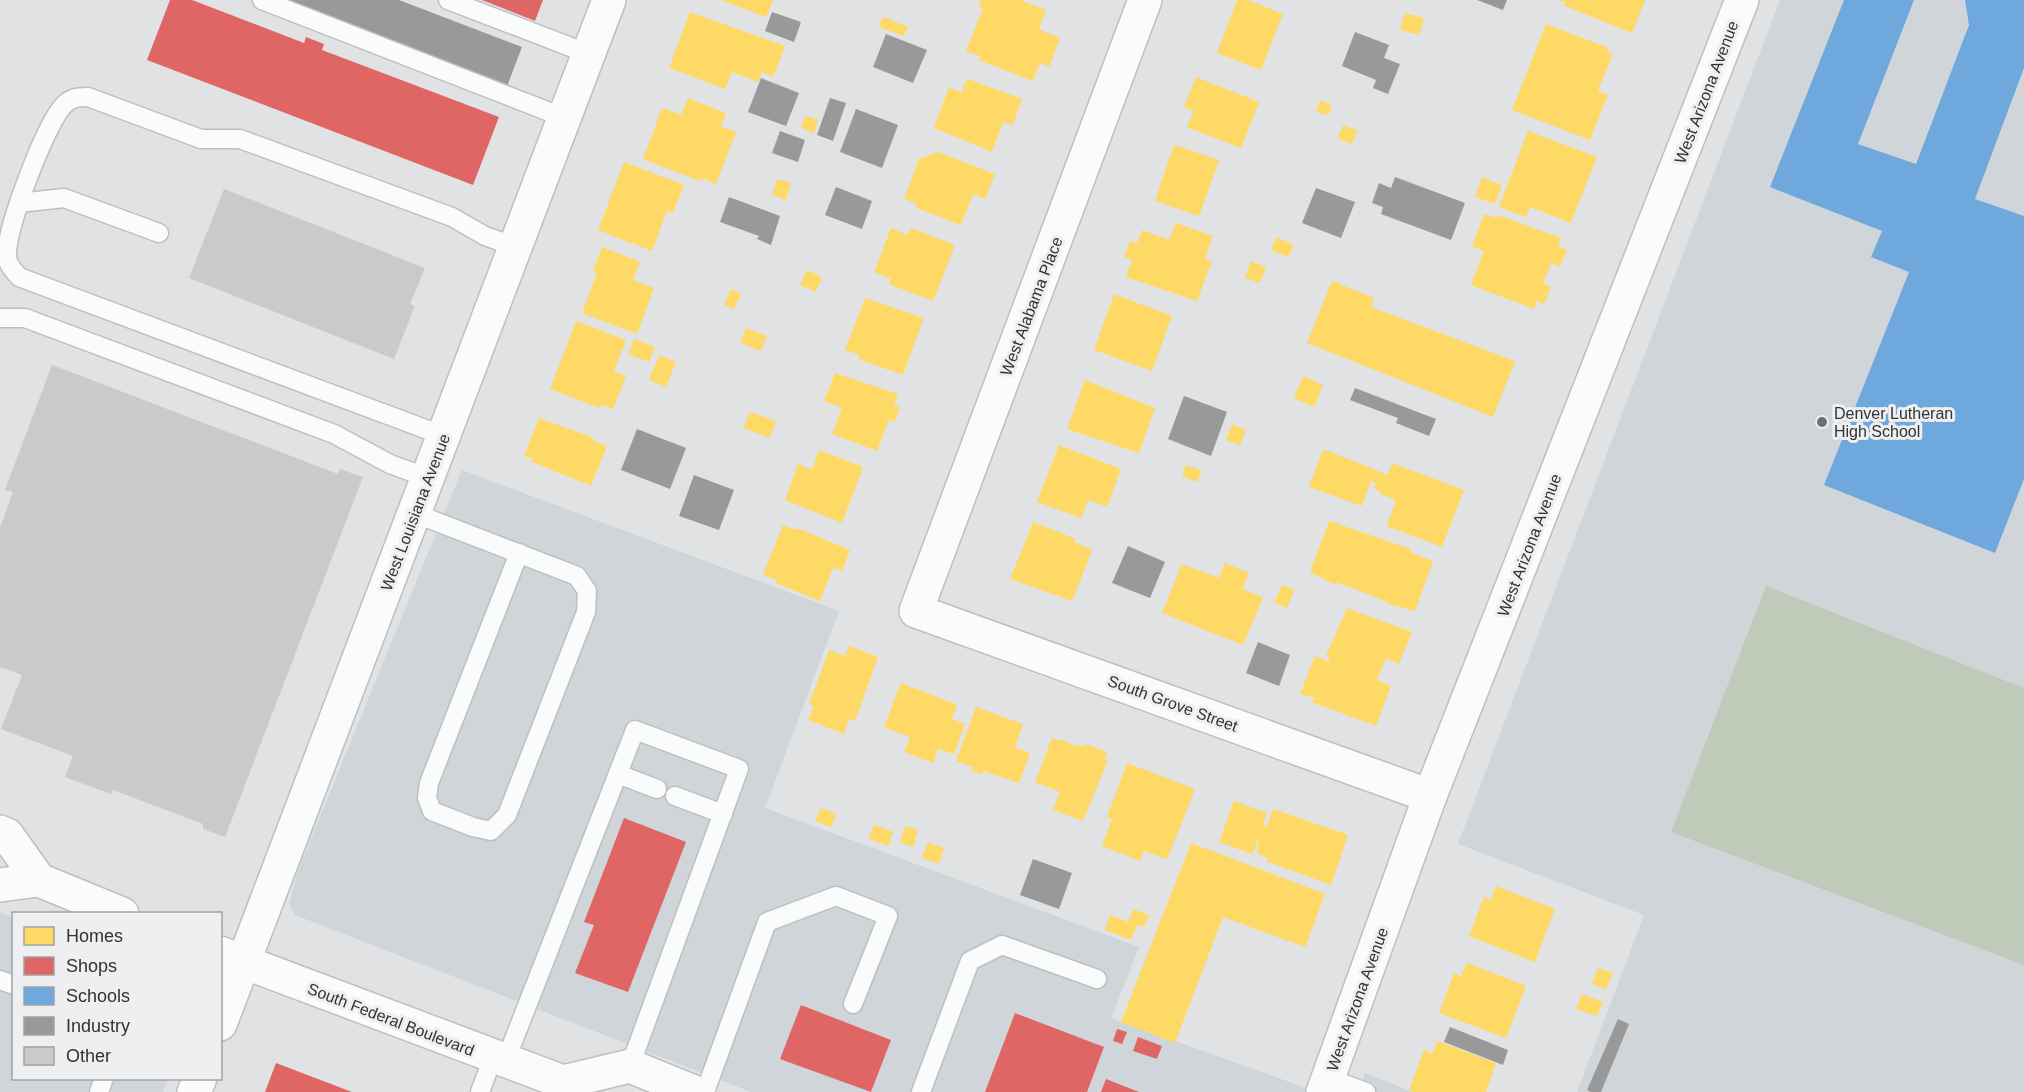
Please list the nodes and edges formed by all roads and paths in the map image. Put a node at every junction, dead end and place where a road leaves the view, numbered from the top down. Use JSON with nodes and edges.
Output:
{"nodes":[{"id":1,"x":262,"y":0,"type":"edge"},
{"id":2,"x":448,"y":0,"type":"edge"},
{"id":3,"x":609,"y":0,"type":"edge"},
{"id":4,"x":1145,"y":0,"type":"edge"},
{"id":5,"x":1742,"y":0,"type":"edge"},
{"id":6,"x":589,"y":54,"type":"junction"},
{"id":7,"x":565,"y":117,"type":"junction"},
{"id":8,"x":19,"y":203,"type":"junction"},
{"id":9,"x":159,"y":232,"type":"dead end"},
{"id":10,"x":516,"y":247,"type":"junction"},
{"id":11,"x":0,"y":318,"type":"edge"},
{"id":12,"x":444,"y":436,"type":"junction"},
{"id":13,"x":428,"y":478,"type":"junction"},
{"id":14,"x":414,"y":513,"type":"junction"},
{"id":15,"x":519,"y":553,"type":"junction"},
{"id":16,"x":916,"y":611,"type":"joint"},
{"id":17,"x":618,"y":774,"type":"junction"},
{"id":18,"x":657,"y":789,"type":"dead end"},
{"id":19,"x":675,"y":796,"type":"dead end"},
{"id":20,"x":1430,"y":796,"type":"junction"},
{"id":21,"x":723,"y":814,"type":"junction"},
{"id":22,"x":0,"y":832,"type":"edge"},
{"id":23,"x":39,"y":880,"type":"junction"},
{"id":24,"x":0,"y":885,"type":"edge"},
{"id":25,"x":117,"y":912,"type":"edge"},
{"id":26,"x":232,"y":957,"type":"edge"},
{"id":27,"x":1097,"y":979,"type":"dead end"},
{"id":28,"x":853,"y":1004,"type":"dead end"},
{"id":29,"x":222,"y":1013,"type":"edge"},
{"id":30,"x":499,"y":1060,"type":"junction"},
{"id":31,"x":630,"y":1066,"type":"junction"},
{"id":32,"x":1325,"y":1085,"type":"edge"},
{"id":33,"x":564,"y":1089,"type":"edge"},
{"id":34,"x":480,"y":1092,"type":"edge"},
{"id":35,"x":694,"y":1092,"type":"edge"},
{"id":36,"x":705,"y":1092,"type":"edge"},
{"id":37,"x":921,"y":1092,"type":"edge"},
{"id":38,"x":1366,"y":1092,"type":"edge"}],
"edges":[{"from":1,"to":7,"type":"lane"},
{"from":2,"to":6,"type":"lane"},
{"from":3,"to":6,"type":"street","name":"West Louisiana Avenue"},
{"from":4,"to":16,"type":"street","name":"West Alabama Place"},
{"from":5,"to":20,"type":"street","name":"West Arizona Avenue"},
{"from":6,"to":7,"type":"street","name":"West Louisiana Avenue"},
{"from":7,"to":10,"type":"street","name":"West Louisiana Avenue"},
{"from":8,"to":9,"type":"lane"},
{"from":8,"to":10,"type":"lane"},
{"from":8,"to":12,"type":"lane"},
{"from":10,"to":12,"type":"street","name":"West Louisiana Avenue"},
{"from":11,"to":13,"type":"lane"},
{"from":12,"to":13,"type":"street","name":"West Louisiana Avenue"},
{"from":13,"to":14,"type":"street","name":"West Louisiana Avenue"},
{"from":14,"to":15,"type":"lane"},
{"from":14,"to":26,"type":"street","name":"West Louisiana Avenue"},
{"from":15,"to":15,"type":"lane"},
{"from":16,"to":20,"type":"street","name":"South Grove Street"},
{"from":17,"to":18,"type":"lane"},
{"from":17,"to":21,"type":"lane"},
{"from":17,"to":30,"type":"lane"},
{"from":19,"to":21,"type":"lane"},
{"from":20,"to":32,"type":"street","name":"West Arizona Avenue"},
{"from":21,"to":31,"type":"lane"},
{"from":22,"to":23,"type":"street"},
{"from":23,"to":24,"type":"street"},
{"from":23,"to":25,"type":"street"},
{"from":26,"to":29,"type":"street","name":"West Louisiana Avenue"},
{"from":26,"to":30,"type":"street","name":"South Federal Boulevard"},
{"from":27,"to":37,"type":"lane"},
{"from":28,"to":36,"type":"lane"},
{"from":30,"to":33,"type":"street","name":"South Federal Boulevard"},
{"from":30,"to":34,"type":"lane"},
{"from":31,"to":33,"type":"street","name":"South Federal Boulevard"},
{"from":31,"to":35,"type":"street"},
{"from":32,"to":38,"type":"lane"}]}
